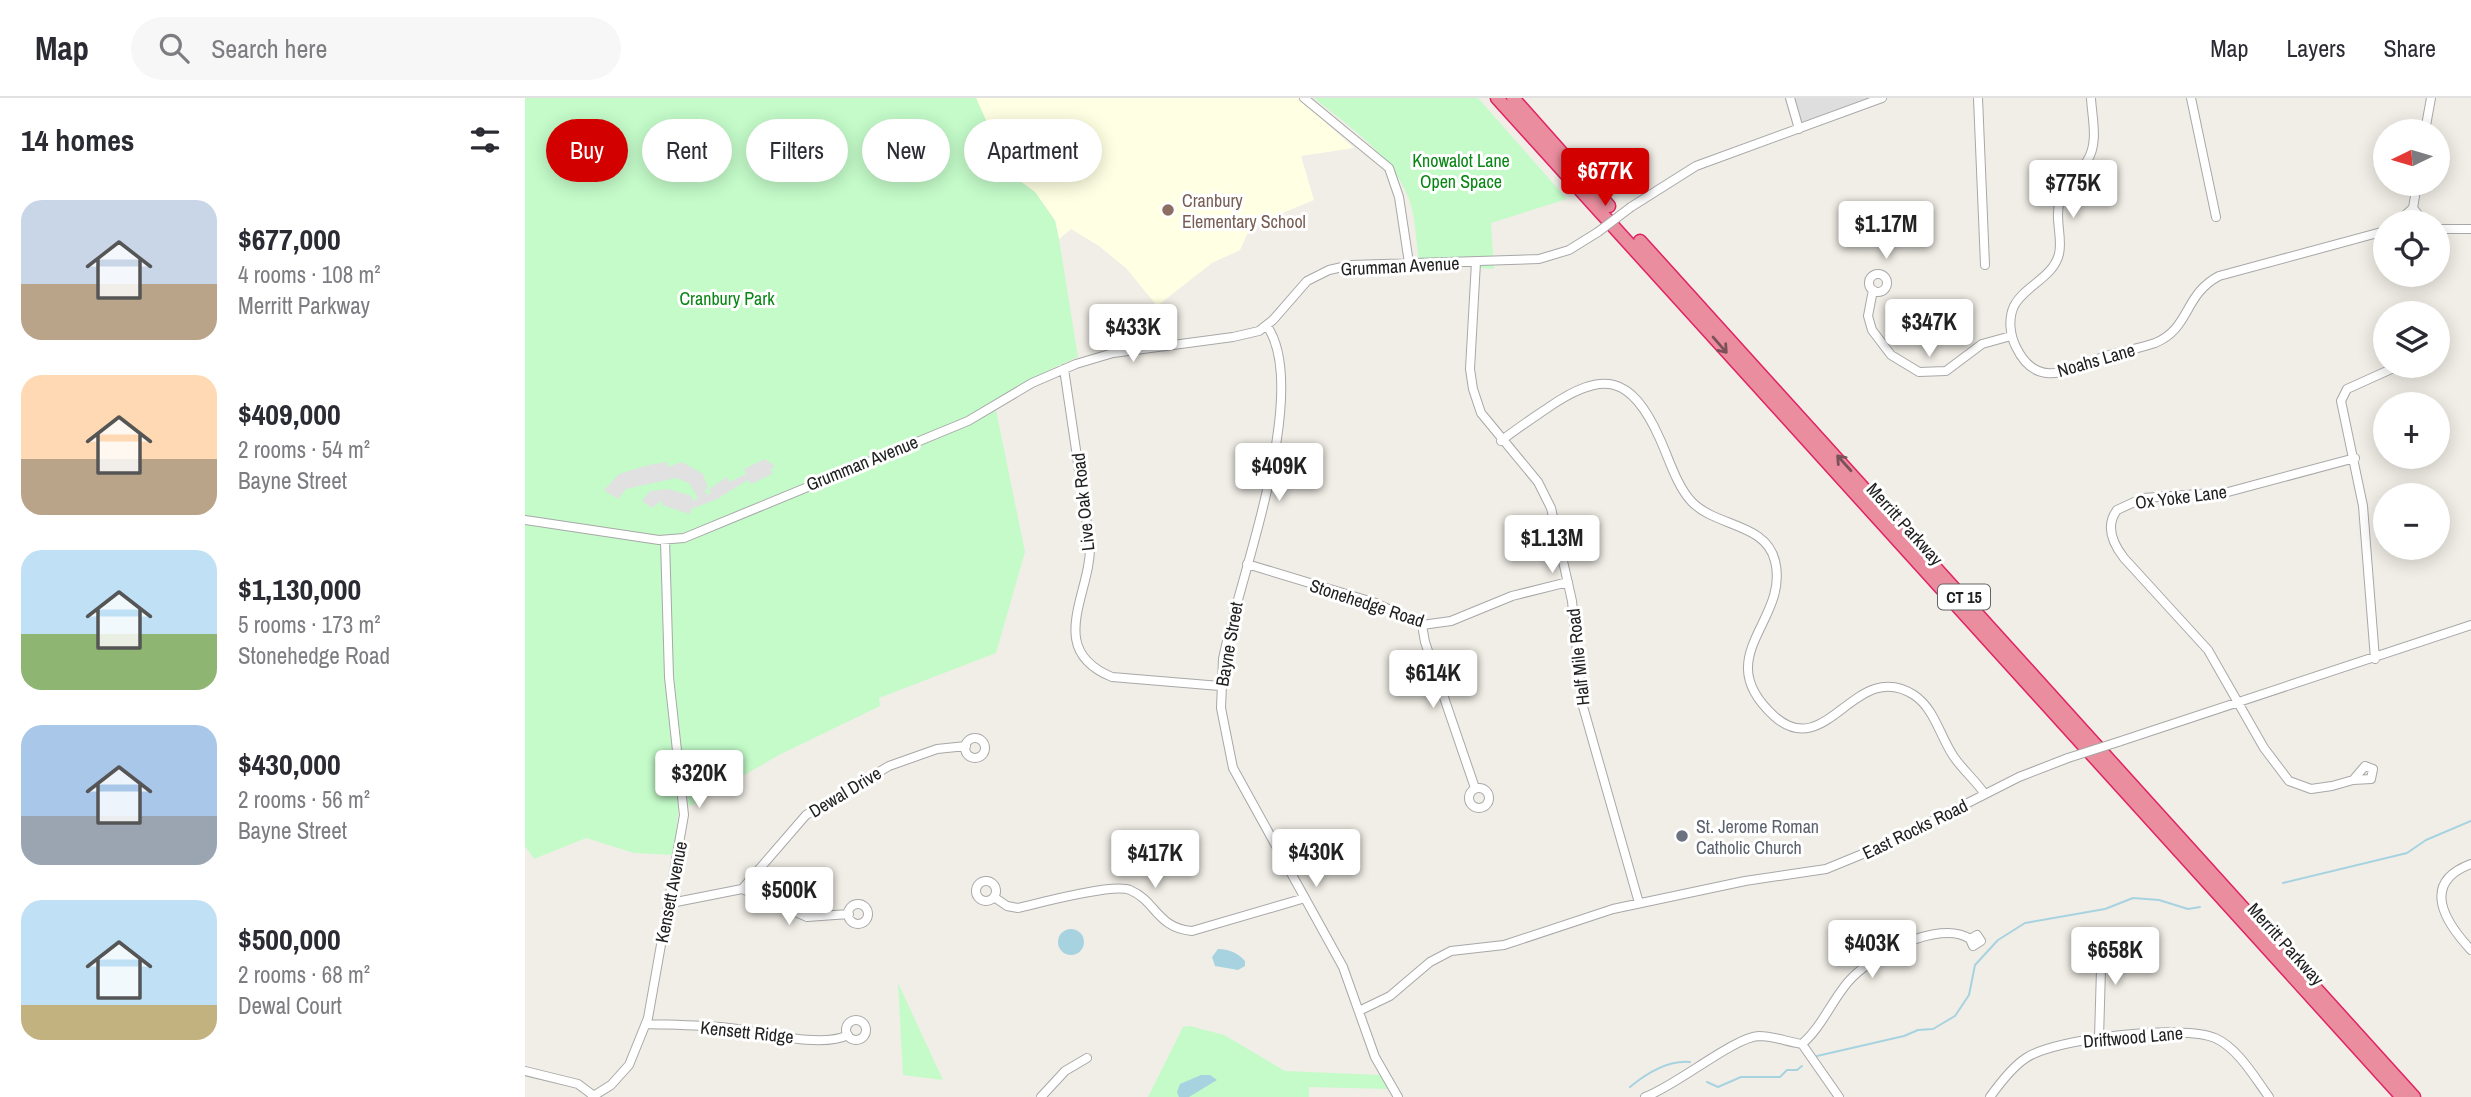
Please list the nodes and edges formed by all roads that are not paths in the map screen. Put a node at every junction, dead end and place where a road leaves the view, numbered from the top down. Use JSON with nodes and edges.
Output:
{"nodes":[{"id":1,"x":1304,"y":98,"type":"edge"},
{"id":2,"x":1497,"y":98,"type":"edge"},
{"id":3,"x":1513,"y":98,"type":"edge"},
{"id":4,"x":1790,"y":98,"type":"edge"},
{"id":5,"x":1882,"y":98,"type":"edge"},
{"id":6,"x":1978,"y":98,"type":"edge"},
{"id":7,"x":2091,"y":98,"type":"edge"},
{"id":8,"x":2191,"y":98,"type":"edge"},
{"id":9,"x":2431,"y":98,"type":"edge"},
{"id":10,"x":2427,"y":119,"type":"edge"},
{"id":11,"x":1799,"y":130,"type":"junction"},
{"id":12,"x":2415,"y":196,"type":"edge"},
{"id":13,"x":2413,"y":208,"type":"edge"},
{"id":14,"x":2216,"y":217,"type":"dead end"},
{"id":15,"x":2450,"y":229,"type":"edge"},
{"id":16,"x":2471,"y":229,"type":"edge"},
{"id":17,"x":2373,"y":234,"type":"edge"},
{"id":18,"x":1476,"y":262,"type":"junction"},
{"id":19,"x":1409,"y":263,"type":"junction"},
{"id":20,"x":1985,"y":265,"type":"dead end"},
{"id":21,"x":1873,"y":290,"type":"dead end"},
{"id":22,"x":1267,"y":326,"type":"junction"},
{"id":23,"x":2011,"y":336,"type":"junction"},
{"id":24,"x":1064,"y":369,"type":"junction"},
{"id":25,"x":2373,"y":377,"type":"edge"},
{"id":26,"x":1501,"y":441,"type":"junction"},
{"id":27,"x":2355,"y":458,"type":"junction"},
{"id":28,"x":525,"y":520,"type":"edge"},
{"id":29,"x":665,"y":540,"type":"junction"},
{"id":30,"x":1247,"y":564,"type":"junction"},
{"id":31,"x":1568,"y":582,"type":"junction"},
{"id":32,"x":1422,"y":625,"type":"junction"},
{"id":33,"x":2471,"y":625,"type":"edge"},
{"id":34,"x":2375,"y":659,"type":"junction"},
{"id":35,"x":1220,"y":686,"type":"junction"},
{"id":36,"x":2239,"y":701,"type":"junction"},
{"id":37,"x":966,"y":746,"type":"dead end"},
{"id":38,"x":2353,"y":780,"type":"dead end"},
{"id":39,"x":1475,"y":788,"type":"dead end"},
{"id":40,"x":1984,"y":793,"type":"junction"},
{"id":41,"x":2471,"y":864,"type":"edge"},
{"id":42,"x":742,"y":889,"type":"junction"},
{"id":43,"x":994,"y":897,"type":"dead end"},
{"id":44,"x":1305,"y":898,"type":"junction"},
{"id":45,"x":671,"y":903,"type":"junction"},
{"id":46,"x":1639,"y":903,"type":"junction"},
{"id":47,"x":849,"y":914,"type":"dead end"},
{"id":48,"x":2108,"y":933,"type":"dead end"},
{"id":49,"x":1970,"y":939,"type":"dead end"},
{"id":50,"x":2471,"y":950,"type":"edge"},
{"id":51,"x":1361,"y":1010,"type":"junction"},
{"id":52,"x":646,"y":1024,"type":"junction"},
{"id":53,"x":848,"y":1035,"type":"dead end"},
{"id":54,"x":2099,"y":1038,"type":"junction"},
{"id":55,"x":1802,"y":1044,"type":"junction"},
{"id":56,"x":1087,"y":1058,"type":"dead end"},
{"id":57,"x":525,"y":1071,"type":"edge"},
{"id":58,"x":593,"y":1096,"type":"edge"},
{"id":59,"x":1041,"y":1097,"type":"edge"},
{"id":60,"x":1398,"y":1097,"type":"edge"},
{"id":61,"x":1644,"y":1097,"type":"edge"},
{"id":62,"x":1839,"y":1097,"type":"edge"},
{"id":63,"x":1990,"y":1097,"type":"edge"},
{"id":64,"x":2269,"y":1097,"type":"edge"},
{"id":65,"x":2402,"y":1097,"type":"edge"},
{"id":66,"x":2414,"y":1097,"type":"edge"}],
"edges":[{"from":1,"to":19,"type":"street"},
{"from":2,"to":65,"type":"highway","name":"Merritt Parkway","number":"CT 15","one_way":true},
{"from":66,"to":3,"type":"highway","name":"Merritt Parkway","number":"CT 15","one_way":true},
{"from":4,"to":11,"type":"street"},
{"from":5,"to":11,"type":"street","name":"Grumman Avenue"},
{"from":6,"to":20,"type":"street"},
{"from":7,"to":23,"type":"street"},
{"from":8,"to":14,"type":"street"},
{"from":9,"to":10,"type":"street"},
{"from":11,"to":18,"type":"street","name":"Grumman Avenue","bridge":true},
{"from":12,"to":13,"type":"street"},
{"from":15,"to":16,"type":"street"},
{"from":17,"to":23,"type":"street","name":"Noahs Lane"},
{"from":18,"to":19,"type":"street","name":"Grumman Avenue"},
{"from":18,"to":26,"type":"street","name":"Half Mile Road"},
{"from":19,"to":22,"type":"street","name":"Grumman Avenue"},
{"from":21,"to":23,"type":"street"},
{"from":22,"to":24,"type":"street","name":"Grumman Avenue"},
{"from":22,"to":30,"type":"street","name":"Bayne Street"},
{"from":24,"to":29,"type":"street","name":"Grumman Avenue"},
{"from":24,"to":35,"type":"street","name":"Live Oak Road"},
{"from":25,"to":27,"type":"street"},
{"from":26,"to":31,"type":"street","name":"Half Mile Road"},
{"from":26,"to":40,"type":"street"},
{"from":27,"to":34,"type":"street"},
{"from":27,"to":36,"type":"street","name":"Ox Yoke Lane"},
{"from":28,"to":29,"type":"street","name":"Grumman Avenue"},
{"from":29,"to":45,"type":"street","name":"Kensett Avenue"},
{"from":30,"to":32,"type":"street","name":"Stonehedge Road"},
{"from":30,"to":35,"type":"street","name":"Bayne Street"},
{"from":31,"to":32,"type":"street","name":"Stonehedge Road"},
{"from":31,"to":46,"type":"street","name":"Half Mile Road"},
{"from":32,"to":39,"type":"street"},
{"from":33,"to":34,"type":"street","name":"East Rocks Road"},
{"from":34,"to":36,"type":"street","name":"East Rocks Road"},
{"from":35,"to":44,"type":"street","name":"Bayne Street"},
{"from":36,"to":38,"type":"street"},
{"from":36,"to":40,"type":"street","name":"East Rocks Road","bridge":true},
{"from":37,"to":42,"type":"street","name":"Dewal Drive"},
{"from":40,"to":46,"type":"street","name":"East Rocks Road"},
{"from":41,"to":50,"type":"street"},
{"from":42,"to":45,"type":"street"},
{"from":42,"to":47,"type":"street"},
{"from":43,"to":44,"type":"street"},
{"from":44,"to":51,"type":"street","name":"Bayne Street"},
{"from":45,"to":52,"type":"street","name":"Kensett Avenue"},
{"from":46,"to":51,"type":"street","name":"East Rocks Road"},
{"from":48,"to":54,"type":"street"},
{"from":49,"to":55,"type":"street"},
{"from":51,"to":60,"type":"street","name":"Bayne Street"},
{"from":52,"to":53,"type":"street","name":"Kensett Ridge"},
{"from":52,"to":58,"type":"street","name":"Kensett Avenue"},
{"from":54,"to":63,"type":"street","name":"Driftwood Lane"},
{"from":54,"to":64,"type":"street","name":"Driftwood Lane"},
{"from":55,"to":61,"type":"street"},
{"from":55,"to":62,"type":"street"},
{"from":56,"to":59,"type":"street"},
{"from":57,"to":58,"type":"street"}]}
